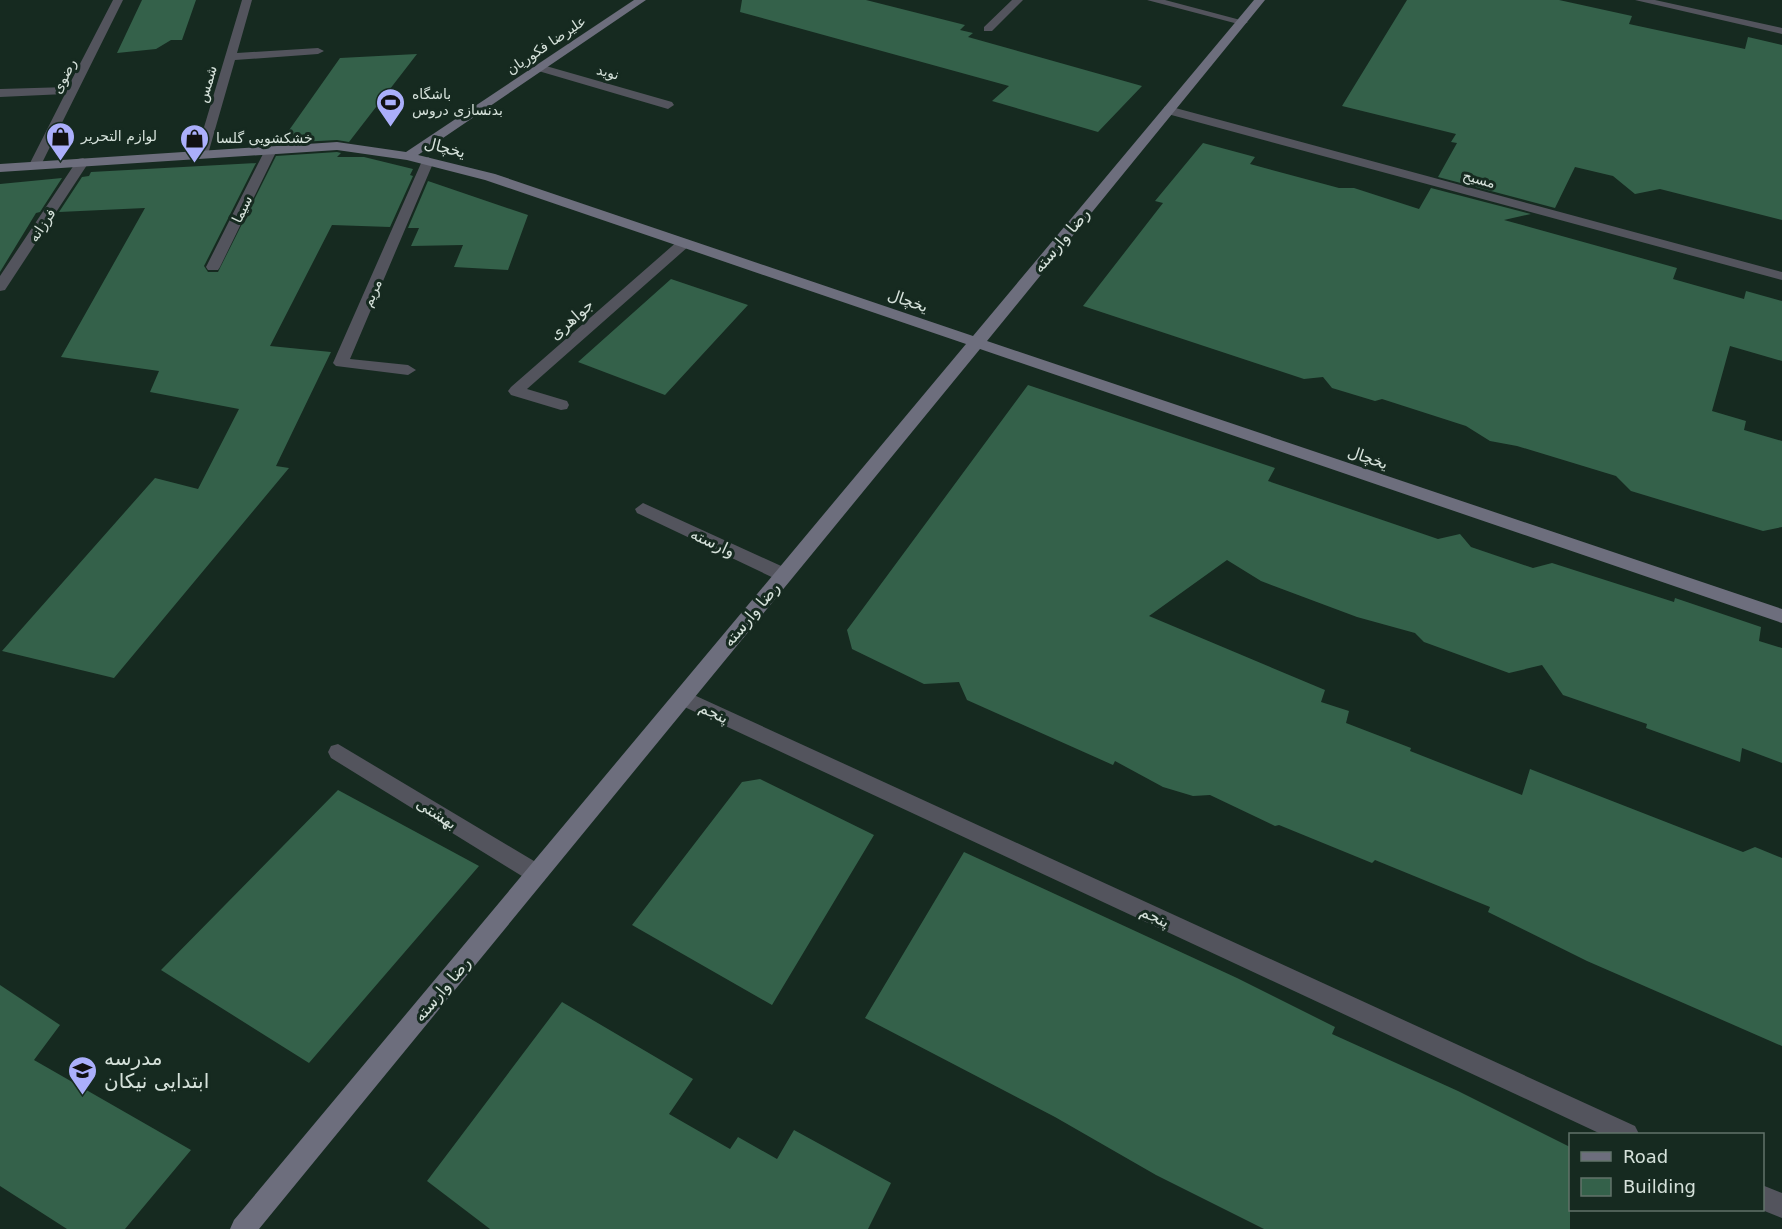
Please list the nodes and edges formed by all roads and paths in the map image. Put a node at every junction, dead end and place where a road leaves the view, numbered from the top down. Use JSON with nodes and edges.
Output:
{"nodes":[{"id":1,"x":118,"y":0,"type":"edge"},
{"id":2,"x":248,"y":0,"type":"edge"},
{"id":3,"x":641,"y":0,"type":"edge"},
{"id":4,"x":1018,"y":0,"type":"edge"},
{"id":5,"x":1152,"y":0,"type":"edge"},
{"id":6,"x":1260,"y":0,"type":"edge"},
{"id":7,"x":1640,"y":0,"type":"edge"},
{"id":8,"x":1242,"y":22,"type":"junction"},
{"id":9,"x":988,"y":29,"type":"dead end"},
{"id":10,"x":1782,"y":31,"type":"edge"},
{"id":11,"x":318,"y":51,"type":"dead end"},
{"id":12,"x":231,"y":57,"type":"junction"},
{"id":13,"x":539,"y":68,"type":"junction"},
{"id":14,"x":74,"y":90,"type":"junction"},
{"id":15,"x":0,"y":93,"type":"edge"},
{"id":16,"x":668,"y":105,"type":"dead end"},
{"id":17,"x":1168,"y":110,"type":"junction"},
{"id":18,"x":271,"y":150,"type":"junction"},
{"id":19,"x":202,"y":154,"type":"junction"},
{"id":20,"x":408,"y":156,"type":"junction"},
{"id":21,"x":428,"y":161,"type":"junction"},
{"id":22,"x":83,"y":162,"type":"junction"},
{"id":23,"x":35,"y":165,"type":"junction"},
{"id":24,"x":0,"y":168,"type":"edge"},
{"id":25,"x":684,"y":243,"type":"junction"},
{"id":26,"x":213,"y":267,"type":"dead end"},
{"id":27,"x":1782,"y":276,"type":"edge"},
{"id":28,"x":0,"y":287,"type":"edge"},
{"id":29,"x":976,"y":342,"type":"junction"},
{"id":30,"x":408,"y":370,"type":"dead end"},
{"id":31,"x":561,"y":405,"type":"dead end"},
{"id":32,"x":643,"y":509,"type":"dead end"},
{"id":33,"x":784,"y":575,"type":"junction"},
{"id":34,"x":1782,"y":616,"type":"edge"},
{"id":35,"x":683,"y":698,"type":"junction"},
{"id":36,"x":338,"y":752,"type":"dead end"},
{"id":37,"x":537,"y":874,"type":"junction"},
{"id":38,"x":1625,"y":1133,"type":"edge"},
{"id":39,"x":1764,"y":1198,"type":"edge"},
{"id":40,"x":1782,"y":1206,"type":"edge"},
{"id":41,"x":243,"y":1229,"type":"edge"}],
"edges":[{"from":1,"to":14,"type":"street","name":"رضوی"},
{"from":2,"to":12,"type":"street","name":"شمس"},
{"from":3,"to":13,"type":"street","name":"علیرضا فکوریان"},
{"from":4,"to":9,"type":"street"},
{"from":5,"to":8,"type":"street"},
{"from":6,"to":8,"type":"street","name":"رضا وارسته"},
{"from":7,"to":10,"type":"street"},
{"from":8,"to":17,"type":"street","name":"رضا وارسته"},
{"from":11,"to":12,"type":"street","name":"شمس"},
{"from":12,"to":19,"type":"street","name":"شمس"},
{"from":13,"to":16,"type":"street","name":"نوید"},
{"from":13,"to":20,"type":"street","name":"علیرضا فکوریان"},
{"from":14,"to":15,"type":"street"},
{"from":14,"to":23,"type":"street","name":"رضوی"},
{"from":17,"to":27,"type":"street","name":"مسیح"},
{"from":17,"to":29,"type":"street","name":"رضا وارسته"},
{"from":18,"to":19,"type":"street","name":"یخچال"},
{"from":18,"to":20,"type":"street","name":"یخچال"},
{"from":18,"to":26,"type":"street","name":"سیما"},
{"from":19,"to":22,"type":"street","name":"یخچال"},
{"from":20,"to":21,"type":"street","name":"یخچال"},
{"from":21,"to":25,"type":"street","name":"یخچال"},
{"from":21,"to":30,"type":"street","name":"مریم"},
{"from":22,"to":23,"type":"street","name":"یخچال"},
{"from":22,"to":28,"type":"street","name":"فرزانه"},
{"from":23,"to":24,"type":"street","name":"یخچال"},
{"from":25,"to":29,"type":"street","name":"یخچال"},
{"from":25,"to":31,"type":"street","name":"جواهری"},
{"from":29,"to":33,"type":"street","name":"رضا وارسته"},
{"from":29,"to":34,"type":"street","name":"یخچال"},
{"from":32,"to":33,"type":"street","name":"وارسته"},
{"from":33,"to":35,"type":"street","name":"رضا وارسته"},
{"from":35,"to":37,"type":"street","name":"رضا وارسته"},
{"from":35,"to":38,"type":"street","name":"پنجم"},
{"from":36,"to":37,"type":"street","name":"بهشتی"},
{"from":37,"to":41,"type":"street","name":"رضا وارسته"},
{"from":39,"to":40,"type":"street"}]}
